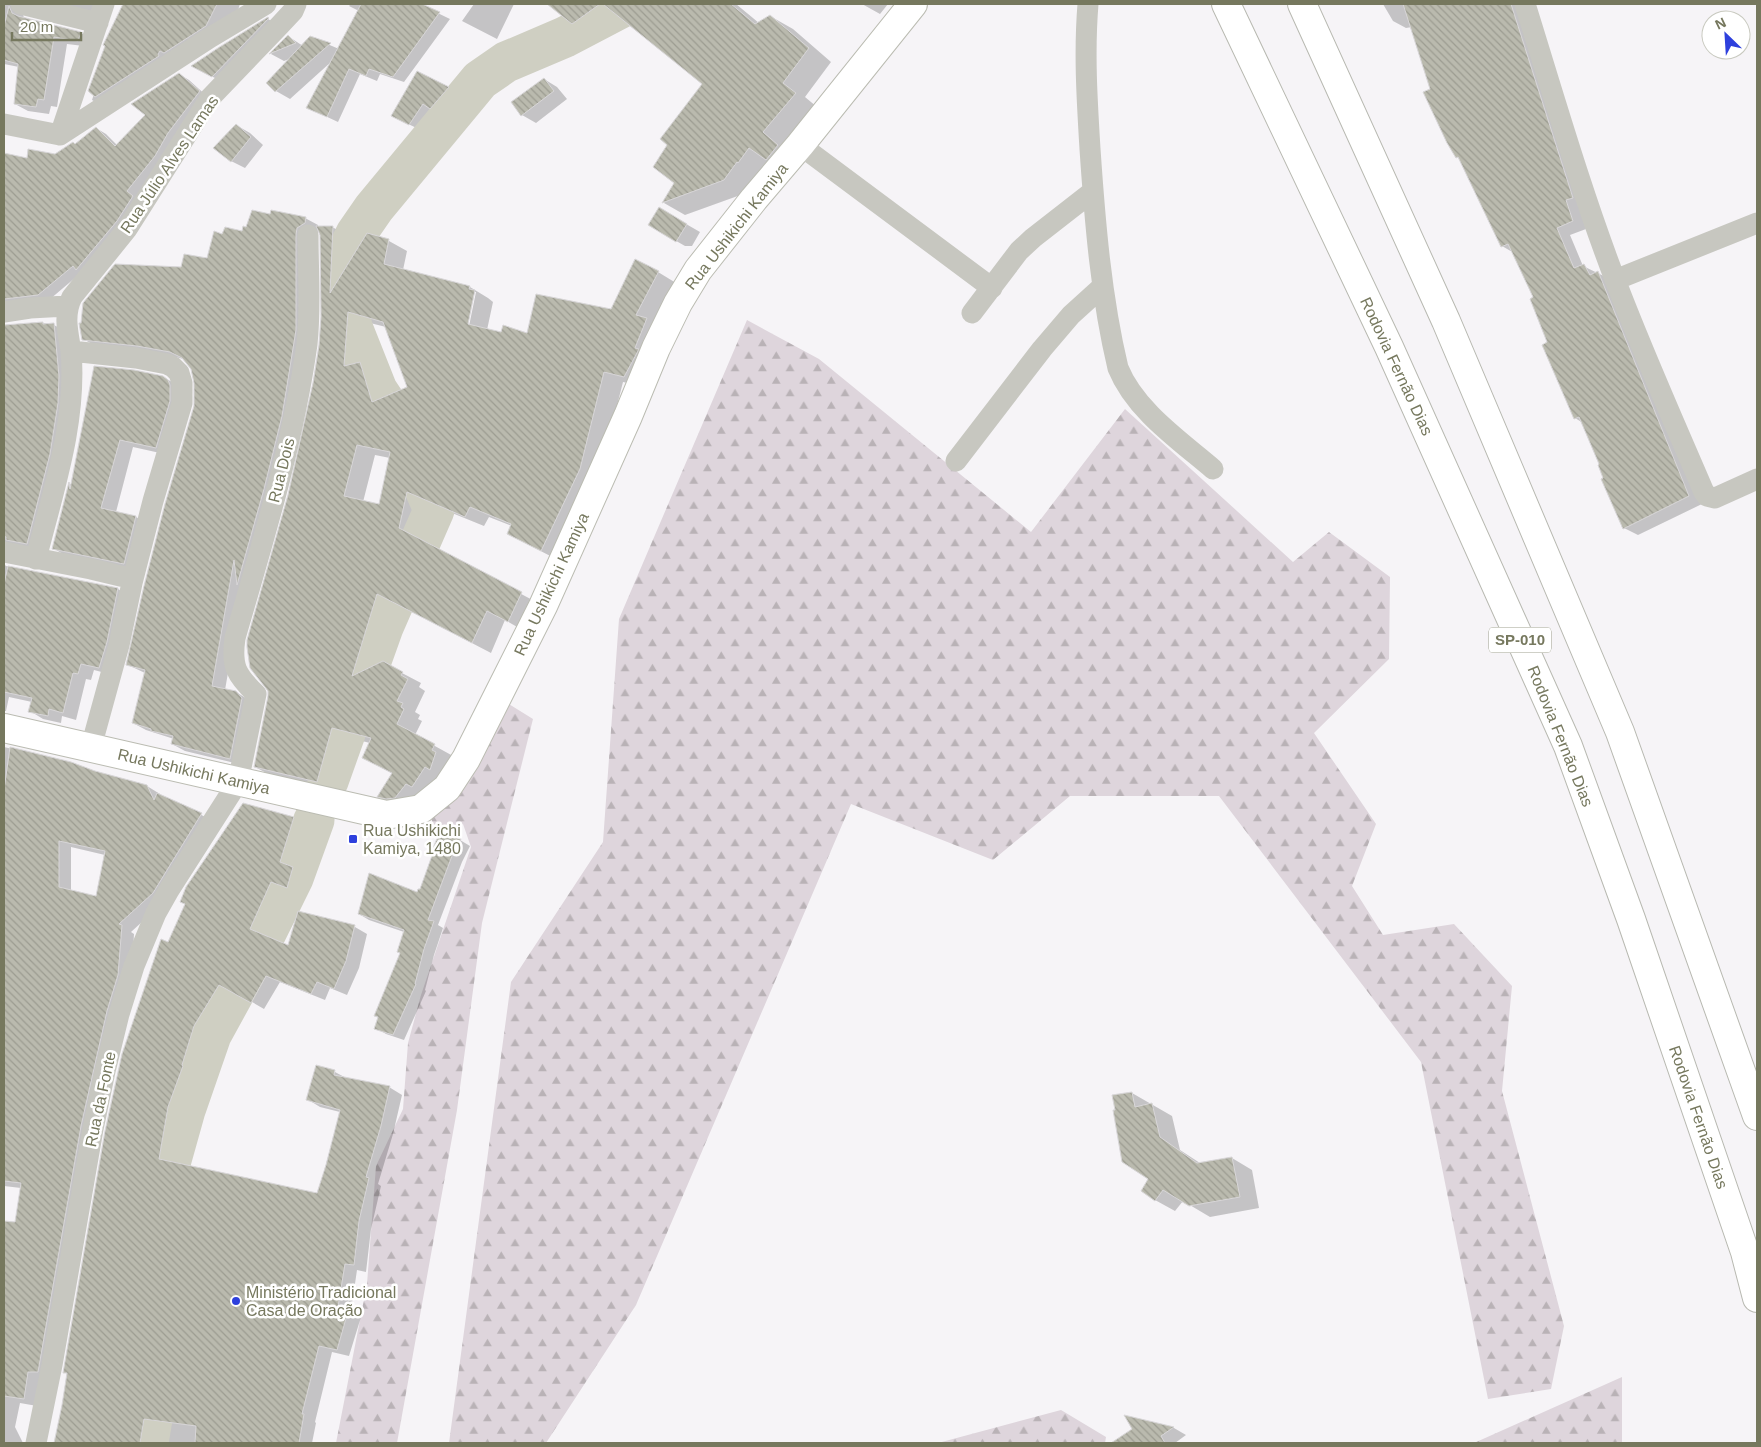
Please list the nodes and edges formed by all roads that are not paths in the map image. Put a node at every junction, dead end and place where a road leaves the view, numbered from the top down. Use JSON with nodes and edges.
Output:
{"nodes":[{"id":1,"x":21,"y":4,"type":"edge"},
{"id":2,"x":266,"y":4,"type":"edge"},
{"id":3,"x":296,"y":4,"type":"edge"},
{"id":4,"x":913,"y":4,"type":"edge"},
{"id":5,"x":1088,"y":4,"type":"edge"},
{"id":6,"x":1226,"y":4,"type":"edge"},
{"id":7,"x":1302,"y":4,"type":"edge"},
{"id":8,"x":1525,"y":4,"type":"edge"},
{"id":9,"x":101,"y":13,"type":"edge"},
{"id":10,"x":4,"y":124,"type":"edge"},
{"id":11,"x":60,"y":135,"type":"junction"},
{"id":12,"x":800,"y":145,"type":"junction"},
{"id":13,"x":1092,"y":192,"type":"junction"},
{"id":14,"x":1757,"y":223,"type":"edge"},
{"id":15,"x":308,"y":234,"type":"dead end"},
{"id":16,"x":1615,"y":280,"type":"junction"},
{"id":17,"x":1103,"y":286,"type":"junction"},
{"id":18,"x":992,"y":288,"type":"junction"},
{"id":19,"x":67,"y":306,"type":"junction"},
{"id":20,"x":4,"y":312,"type":"edge"},
{"id":21,"x":972,"y":313,"type":"dead end"},
{"id":22,"x":71,"y":351,"type":"junction"},
{"id":23,"x":956,"y":461,"type":"dead end"},
{"id":24,"x":1213,"y":469,"type":"dead end"},
{"id":25,"x":1757,"y":479,"type":"edge"},
{"id":26,"x":4,"y":552,"type":"edge"},
{"id":27,"x":36,"y":559,"type":"junction"},
{"id":28,"x":133,"y":579,"type":"junction"},
{"id":29,"x":5,"y":733,"type":"edge"},
{"id":30,"x":91,"y":747,"type":"junction"},
{"id":31,"x":238,"y":782,"type":"junction"},
{"id":32,"x":1757,"y":1116,"type":"edge"},
{"id":33,"x":1757,"y":1298,"type":"edge"},
{"id":34,"x":36,"y":1443,"type":"edge"}],
"edges":[{"from":1,"to":9,"type":"street"},
{"from":2,"to":11,"type":"street"},
{"from":3,"to":19,"type":"street","name":"Rua Júlio Alves Lamas"},
{"from":4,"to":12,"type":"main road","name":"Rua Ushikichi Kamiya"},
{"from":5,"to":13,"type":"street"},
{"from":6,"to":33,"type":"main road","name":"Rodovia Fernão Dias","number":"SP-010"},
{"from":7,"to":32,"type":"main road","number":"SP-010"},
{"from":8,"to":16,"type":"street"},
{"from":9,"to":11,"type":"street"},
{"from":10,"to":11,"type":"street"},
{"from":12,"to":18,"type":"street"},
{"from":12,"to":31,"type":"main road","name":"Rua Ushikichi Kamiya"},
{"from":13,"to":17,"type":"street"},
{"from":13,"to":18,"type":"street"},
{"from":14,"to":16,"type":"street"},
{"from":15,"to":31,"type":"street","name":"Rua Dois"},
{"from":16,"to":25,"type":"street"},
{"from":17,"to":23,"type":"street"},
{"from":17,"to":24,"type":"street"},
{"from":18,"to":21,"type":"street"},
{"from":19,"to":20,"type":"street"},
{"from":19,"to":22,"type":"street"},
{"from":22,"to":27,"type":"street"},
{"from":22,"to":28,"type":"street"},
{"from":26,"to":27,"type":"street"},
{"from":27,"to":28,"type":"street"},
{"from":28,"to":30,"type":"street"},
{"from":29,"to":30,"type":"main road","name":"Rua Ushikichi Kamiya"},
{"from":30,"to":31,"type":"main road","name":"Rua Ushikichi Kamiya"},
{"from":31,"to":34,"type":"street","name":"Rua da Fonte"}]}
